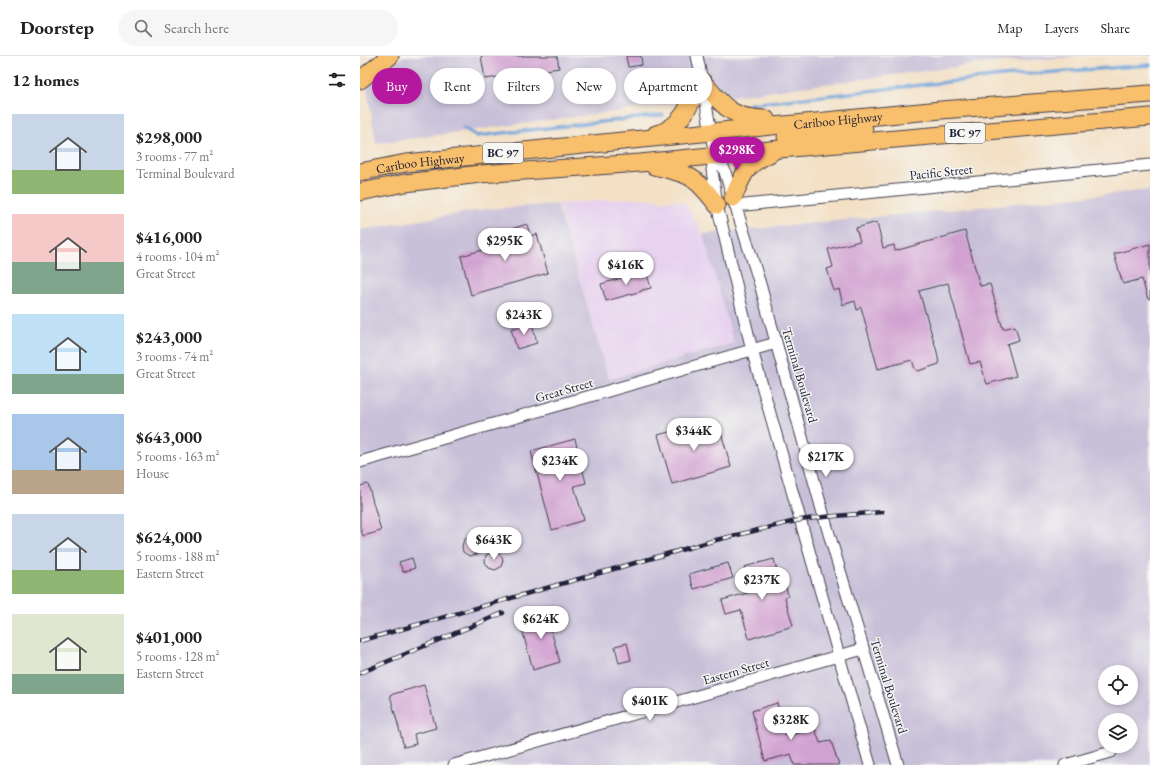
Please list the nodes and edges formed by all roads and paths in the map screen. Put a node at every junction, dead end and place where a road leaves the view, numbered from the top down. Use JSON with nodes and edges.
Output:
{"nodes":[{"id":1,"x":390,"y":56,"type":"edge"},
{"id":2,"x":697,"y":56,"type":"edge"},
{"id":3,"x":699,"y":68,"type":"edge"},
{"id":4,"x":360,"y":80,"type":"edge"},
{"id":5,"x":712,"y":93,"type":"edge"},
{"id":6,"x":1150,"y":94,"type":"edge"},
{"id":7,"x":689,"y":104,"type":"edge"},
{"id":8,"x":706,"y":104,"type":"edge"},
{"id":9,"x":941,"y":110,"type":"junction"},
{"id":10,"x":1150,"y":117,"type":"edge"},
{"id":11,"x":846,"y":119,"type":"junction"},
{"id":12,"x":711,"y":132,"type":"junction"},
{"id":13,"x":646,"y":138,"type":"junction"},
{"id":14,"x":780,"y":149,"type":"junction"},
{"id":15,"x":715,"y":156,"type":"junction"},
{"id":16,"x":640,"y":163,"type":"junction"},
{"id":17,"x":1150,"y":165,"type":"edge"},
{"id":18,"x":360,"y":172,"type":"edge"},
{"id":19,"x":480,"y":174,"type":"junction"},
{"id":20,"x":360,"y":192,"type":"edge"},
{"id":21,"x":728,"y":203,"type":"junction"},
{"id":22,"x":776,"y":343,"type":"junction"},
{"id":23,"x":752,"y":350,"type":"junction"},
{"id":24,"x":360,"y":462,"type":"edge"},
{"id":25,"x":863,"y":649,"type":"junction"},
{"id":26,"x":839,"y":656,"type":"junction"},
{"id":27,"x":1108,"y":753,"type":"edge"},
{"id":28,"x":454,"y":765,"type":"edge"},
{"id":29,"x":870,"y":765,"type":"edge"},
{"id":30,"x":898,"y":765,"type":"edge"},
{"id":31,"x":1065,"y":765,"type":"edge"}],
"edges":[{"from":1,"to":4,"type":"highway"},
{"from":2,"to":3,"type":"street","name":"Terminal Boulevard"},
{"from":5,"to":11,"type":"highway"},
{"from":6,"to":9,"type":"highway","name":"Cariboo Highway","number":"BC 97"},
{"from":7,"to":13,"type":"highway"},
{"from":8,"to":12,"type":"street","name":"Terminal Boulevard"},
{"from":9,"to":11,"type":"highway","name":"Cariboo Highway","number":"BC 97"},
{"from":9,"to":15,"type":"highway"},
{"from":10,"to":14,"type":"highway","name":"Cariboo Highway","number":"BC 97"},
{"from":11,"to":12,"type":"highway","name":"Cariboo Highway","number":"BC 97"},
{"from":12,"to":13,"type":"highway","name":"Cariboo Highway","number":"BC 97"},
{"from":12,"to":15,"type":"street","name":"Terminal Boulevard"},
{"from":12,"to":19,"type":"highway"},
{"from":13,"to":18,"type":"highway","name":"Cariboo Highway","number":"BC 97"},
{"from":14,"to":15,"type":"highway","name":"Cariboo Highway","number":"BC 97"},
{"from":14,"to":21,"type":"highway"},
{"from":15,"to":16,"type":"highway","name":"Cariboo Highway","number":"BC 97"},
{"from":15,"to":21,"type":"street","name":"Terminal Boulevard"},
{"from":15,"to":21,"type":"street","name":"Terminal Boulevard"},
{"from":16,"to":19,"type":"highway","name":"Cariboo Highway","number":"BC 97"},
{"from":16,"to":21,"type":"highway"},
{"from":17,"to":21,"type":"street","name":"Pacific Street"},
{"from":19,"to":20,"type":"highway","name":"Cariboo Highway","number":"BC 97"},
{"from":21,"to":22,"type":"street","name":"Terminal Boulevard"},
{"from":21,"to":23,"type":"street","name":"Terminal Boulevard"},
{"from":22,"to":23,"type":"street","name":"Great Street"},
{"from":22,"to":25,"type":"street","name":"Terminal Boulevard"},
{"from":23,"to":24,"type":"street","name":"Great Street"},
{"from":23,"to":26,"type":"street","name":"Terminal Boulevard"},
{"from":25,"to":26,"type":"street","name":"Eastern Street"},
{"from":25,"to":30,"type":"street","name":"Terminal Boulevard"},
{"from":26,"to":28,"type":"street","name":"Eastern Street"},
{"from":26,"to":29,"type":"street","name":"Terminal Boulevard"},
{"from":27,"to":31,"type":"street"}]}
